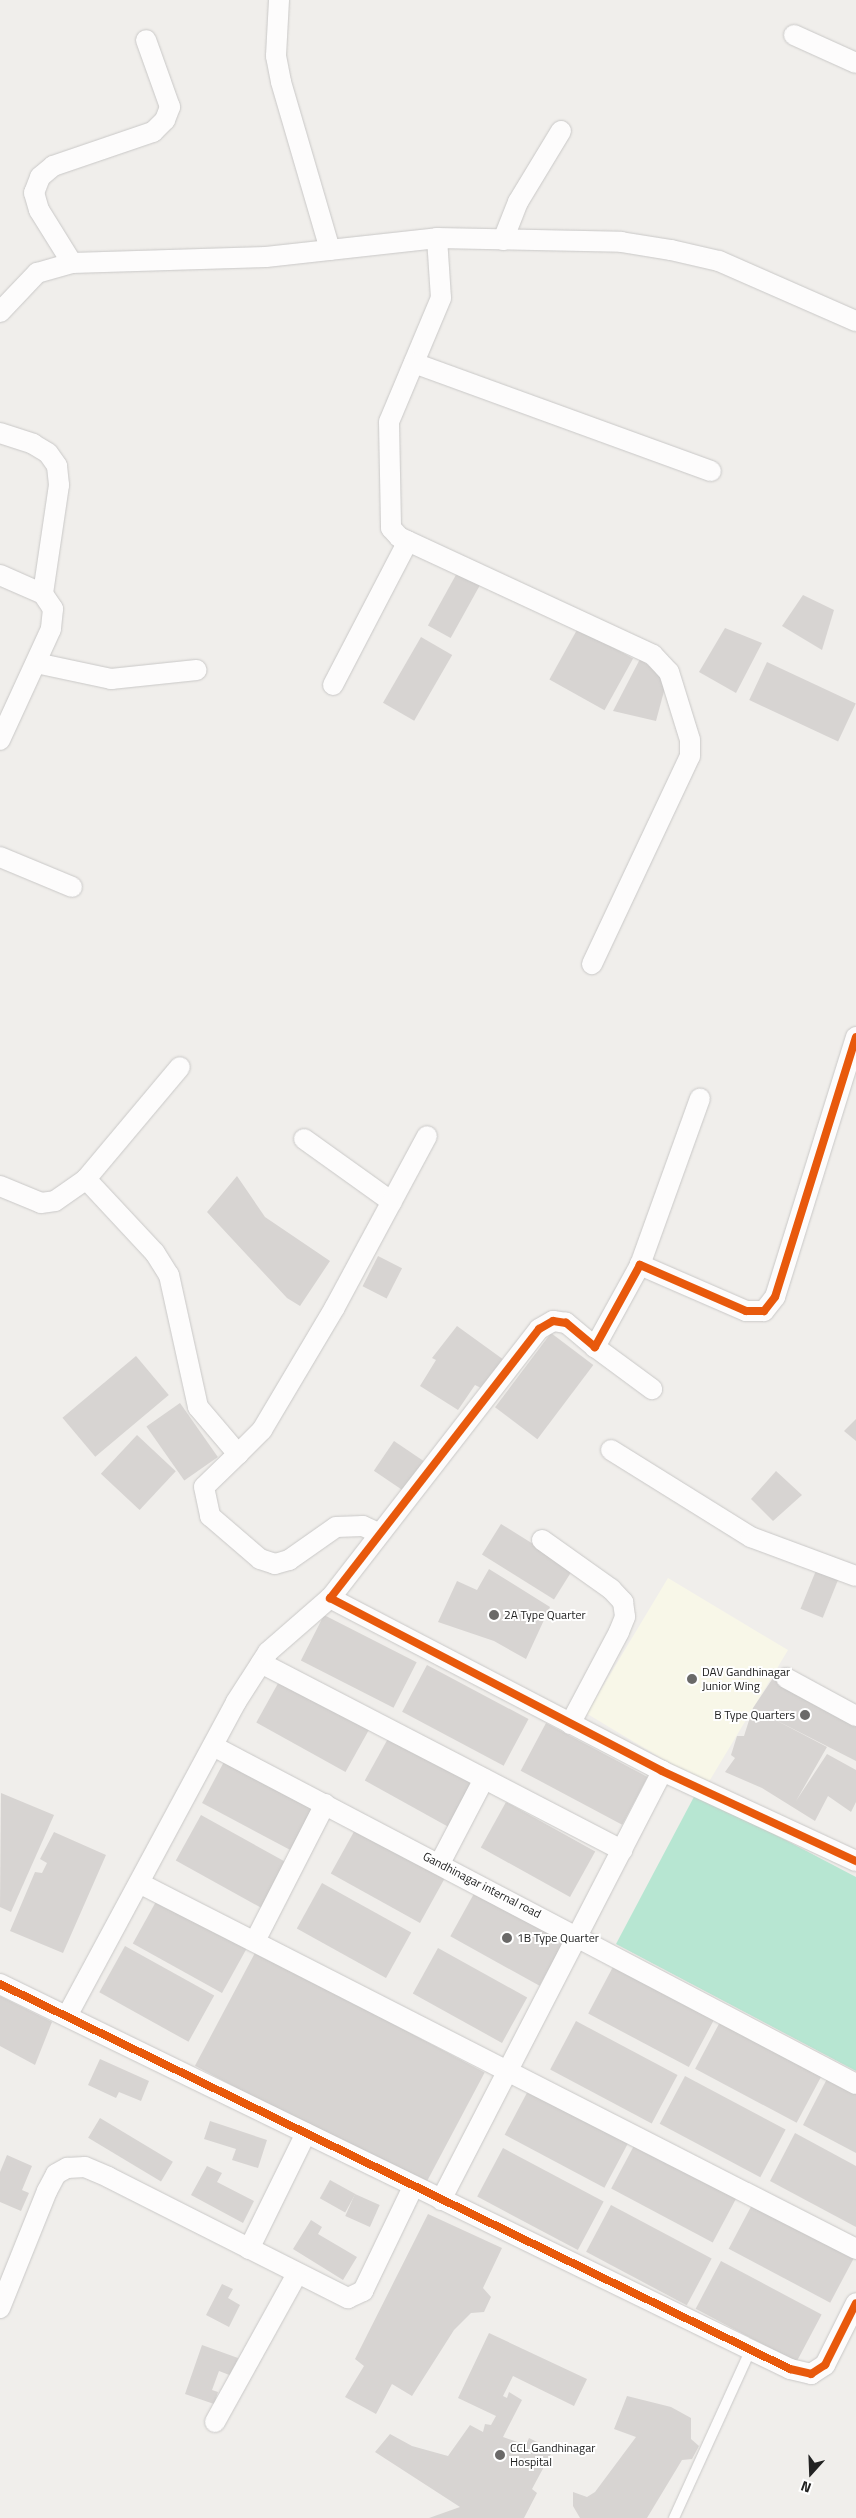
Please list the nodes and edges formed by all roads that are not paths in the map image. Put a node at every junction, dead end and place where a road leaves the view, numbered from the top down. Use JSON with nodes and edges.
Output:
{"nodes":[{"id":1,"x":278,"y":0,"type":"edge"},
{"id":2,"x":794,"y":35,"type":"dead end"},
{"id":3,"x":146,"y":40,"type":"dead end"},
{"id":4,"x":856,"y":63,"type":"edge"},
{"id":5,"x":561,"y":131,"type":"dead end"},
{"id":6,"x":437,"y":238,"type":"junction"},
{"id":7,"x":503,"y":240,"type":"junction"},
{"id":8,"x":330,"y":250,"type":"junction"},
{"id":9,"x":72,"y":263,"type":"junction"},
{"id":10,"x":0,"y":312,"type":"edge"},
{"id":11,"x":856,"y":321,"type":"edge"},
{"id":12,"x":414,"y":363,"type":"junction"},
{"id":13,"x":0,"y":432,"type":"edge"},
{"id":14,"x":712,"y":472,"type":"dead end"},
{"id":15,"x":408,"y":541,"type":"junction"},
{"id":16,"x":0,"y":576,"type":"edge"},
{"id":17,"x":43,"y":594,"type":"junction"},
{"id":18,"x":36,"y":663,"type":"junction"},
{"id":19,"x":196,"y":670,"type":"dead end"},
{"id":20,"x":333,"y":685,"type":"dead end"},
{"id":21,"x":0,"y":740,"type":"edge"},
{"id":22,"x":0,"y":857,"type":"edge"},
{"id":23,"x":72,"y":887,"type":"dead end"},
{"id":24,"x":592,"y":964,"type":"dead end"},
{"id":25,"x":856,"y":1037,"type":"edge"},
{"id":26,"x":180,"y":1067,"type":"dead end"},
{"id":27,"x":700,"y":1098,"type":"dead end"},
{"id":28,"x":427,"y":1136,"type":"dead end"},
{"id":29,"x":304,"y":1139,"type":"dead end"},
{"id":30,"x":86,"y":1179,"type":"junction"},
{"id":31,"x":0,"y":1186,"type":"edge"},
{"id":32,"x":392,"y":1202,"type":"junction"},
{"id":33,"x":640,"y":1265,"type":"junction"},
{"id":34,"x":595,"y":1347,"type":"junction"},
{"id":35,"x":652,"y":1389,"type":"dead end"},
{"id":36,"x":611,"y":1450,"type":"dead end"},
{"id":37,"x":238,"y":1454,"type":"junction"},
{"id":38,"x":378,"y":1533,"type":"junction"},
{"id":39,"x":542,"y":1540,"type":"dead end"},
{"id":40,"x":856,"y":1576,"type":"edge"},
{"id":41,"x":330,"y":1598,"type":"junction"},
{"id":42,"x":261,"y":1663,"type":"junction"},
{"id":43,"x":786,"y":1678,"type":"dead end"},
{"id":44,"x":856,"y":1716,"type":"edge"},
{"id":45,"x":570,"y":1724,"type":"junction"},
{"id":46,"x":213,"y":1746,"type":"junction"},
{"id":47,"x":662,"y":1770,"type":"junction"},
{"id":48,"x":484,"y":1779,"type":"junction"},
{"id":49,"x":325,"y":1804,"type":"junction"},
{"id":50,"x":622,"y":1850,"type":"junction"},
{"id":51,"x":856,"y":1861,"type":"edge"},
{"id":52,"x":440,"y":1863,"type":"junction"},
{"id":53,"x":139,"y":1882,"type":"junction"},
{"id":54,"x":578,"y":1935,"type":"junction"},
{"id":55,"x":255,"y":1941,"type":"junction"},
{"id":56,"x":0,"y":1984,"type":"edge"},
{"id":57,"x":66,"y":2016,"type":"junction"},
{"id":58,"x":508,"y":2068,"type":"junction"},
{"id":59,"x":856,"y":2084,"type":"edge"},
{"id":60,"x":306,"y":2133,"type":"junction"},
{"id":61,"x":413,"y":2187,"type":"junction"},
{"id":62,"x":441,"y":2200,"type":"junction"},
{"id":63,"x":249,"y":2249,"type":"junction"},
{"id":64,"x":856,"y":2249,"type":"edge"},
{"id":65,"x":296,"y":2276,"type":"junction"},
{"id":66,"x":856,"y":2303,"type":"edge"},
{"id":67,"x":0,"y":2308,"type":"edge"},
{"id":68,"x":851,"y":2326,"type":"edge"},
{"id":69,"x":751,"y":2350,"type":"junction"},
{"id":70,"x":215,"y":2422,"type":"dead end"},
{"id":71,"x":674,"y":2518,"type":"edge"}],
"edges":[{"from":1,"to":8,"type":"street"},
{"from":2,"to":4,"type":"street"},
{"from":3,"to":9,"type":"street"},
{"from":5,"to":7,"type":"street"},
{"from":6,"to":7,"type":"street"},
{"from":6,"to":8,"type":"street"},
{"from":6,"to":12,"type":"street"},
{"from":7,"to":11,"type":"street"},
{"from":8,"to":9,"type":"street"},
{"from":9,"to":10,"type":"street"},
{"from":12,"to":14,"type":"street"},
{"from":12,"to":15,"type":"street"},
{"from":13,"to":17,"type":"street"},
{"from":15,"to":20,"type":"street"},
{"from":15,"to":24,"type":"street"},
{"from":16,"to":17,"type":"street"},
{"from":17,"to":18,"type":"street"},
{"from":18,"to":19,"type":"street"},
{"from":18,"to":21,"type":"street"},
{"from":22,"to":23,"type":"street"},
{"from":25,"to":33,"type":"street"},
{"from":26,"to":30,"type":"street"},
{"from":27,"to":33,"type":"street"},
{"from":28,"to":32,"type":"street"},
{"from":29,"to":32,"type":"street"},
{"from":30,"to":31,"type":"street"},
{"from":30,"to":37,"type":"street"},
{"from":32,"to":37,"type":"street"},
{"from":33,"to":34,"type":"street"},
{"from":34,"to":35,"type":"street"},
{"from":34,"to":38,"type":"street"},
{"from":36,"to":40,"type":"street"},
{"from":37,"to":38,"type":"street"},
{"from":38,"to":41,"type":"street"},
{"from":39,"to":45,"type":"street"},
{"from":41,"to":42,"type":"street"},
{"from":41,"to":45,"type":"street"},
{"from":42,"to":46,"type":"street"},
{"from":42,"to":48,"type":"street"},
{"from":43,"to":44,"type":"street"},
{"from":45,"to":47,"type":"street"},
{"from":46,"to":49,"type":"street","name":"Gandhinagar internal road"},
{"from":46,"to":53,"type":"street"},
{"from":47,"to":50,"type":"street"},
{"from":47,"to":51,"type":"street"},
{"from":48,"to":50,"type":"street"},
{"from":48,"to":52,"type":"street"},
{"from":49,"to":52,"type":"street","name":"Gandhinagar internal road"},
{"from":49,"to":55,"type":"street"},
{"from":50,"to":54,"type":"street"},
{"from":52,"to":54,"type":"street","name":"Gandhinagar internal road"},
{"from":53,"to":55,"type":"street"},
{"from":53,"to":57,"type":"street"},
{"from":54,"to":58,"type":"street"},
{"from":54,"to":59,"type":"street","name":"Gandhinagar internal road"},
{"from":55,"to":58,"type":"street"},
{"from":56,"to":57,"type":"street"},
{"from":57,"to":60,"type":"street"},
{"from":58,"to":62,"type":"street"},
{"from":58,"to":64,"type":"street"},
{"from":60,"to":61,"type":"street"},
{"from":60,"to":63,"type":"street"},
{"from":61,"to":62,"type":"street"},
{"from":61,"to":65,"type":"street"},
{"from":62,"to":69,"type":"street"},
{"from":63,"to":65,"type":"street"},
{"from":63,"to":67,"type":"street"},
{"from":65,"to":70,"type":"street"},
{"from":66,"to":68,"type":"street"},
{"from":68,"to":69,"type":"street"},
{"from":69,"to":71,"type":"lane"}]}
